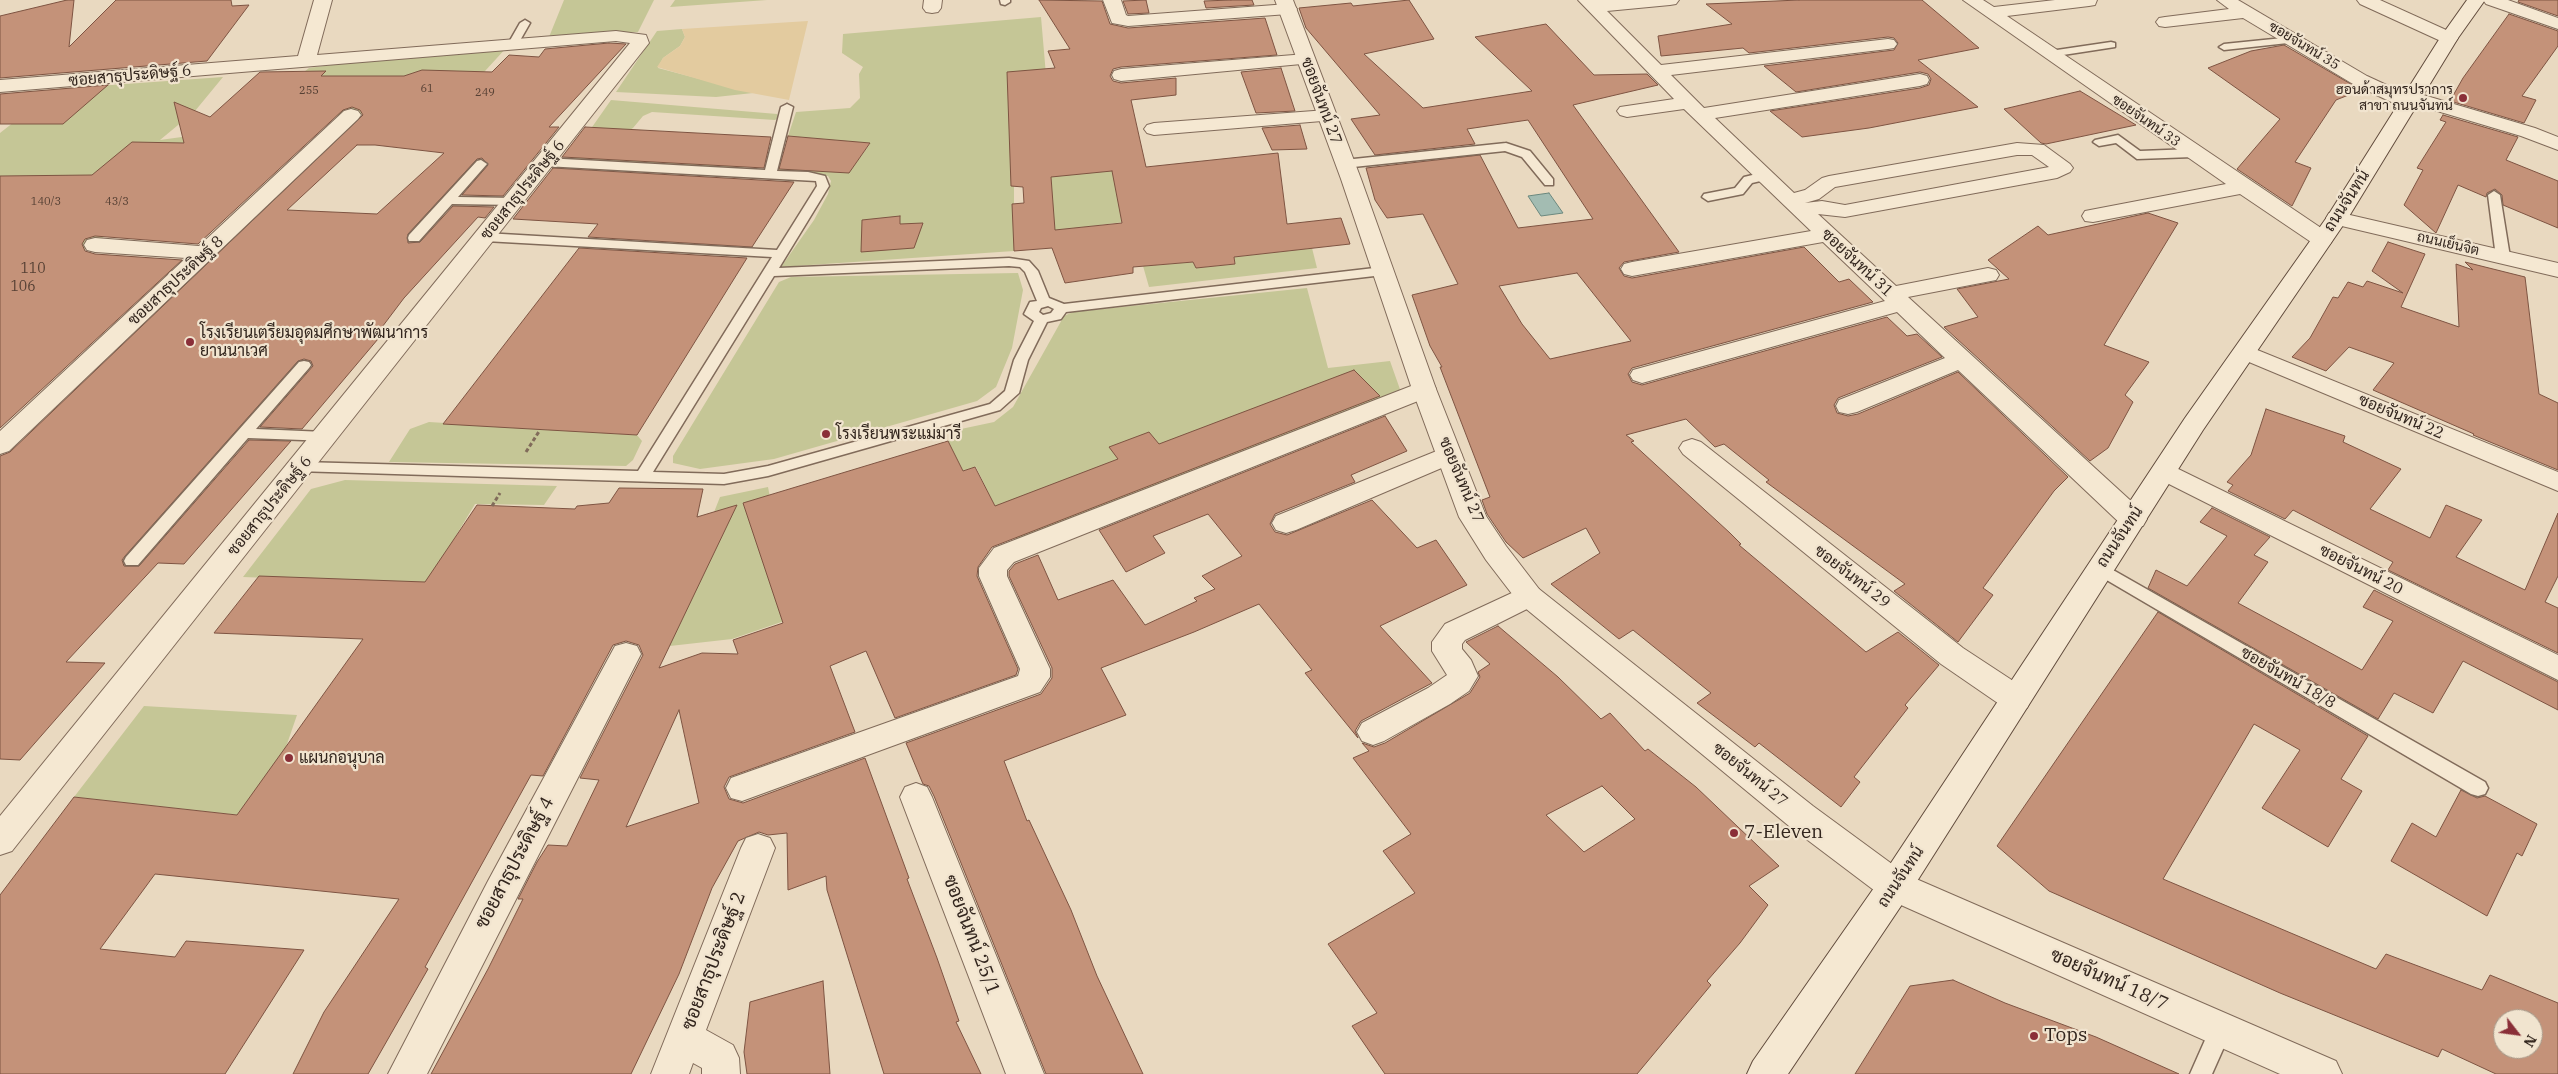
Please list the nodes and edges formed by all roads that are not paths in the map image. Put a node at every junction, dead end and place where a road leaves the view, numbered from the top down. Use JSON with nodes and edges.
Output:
{"nodes":[{"id":1,"x":323,"y":0,"type":"edge"},
{"id":2,"x":1112,"y":0,"type":"edge"},
{"id":3,"x":1670,"y":0,"type":"edge"},
{"id":4,"x":1972,"y":0,"type":"edge"},
{"id":5,"x":2226,"y":0,"type":"edge"},
{"id":6,"x":2366,"y":0,"type":"edge"},
{"id":7,"x":2476,"y":0,"type":"edge"},
{"id":8,"x":2492,"y":0,"type":"edge"},
{"id":9,"x":2089,"y":1,"type":"edge"},
{"id":10,"x":1591,"y":2,"type":"edge"},
{"id":11,"x":1286,"y":5,"type":"edge"},
{"id":12,"x":2246,"y":12,"type":"junction"},
{"id":13,"x":1991,"y":13,"type":"junction"},
{"id":14,"x":2165,"y":22,"type":"dead end"},
{"id":15,"x":525,"y":24,"type":"dead end"},
{"id":16,"x":2558,"y":24,"type":"edge"},
{"id":17,"x":2449,"y":38,"type":"junction"},
{"id":18,"x":2293,"y":40,"type":"junction"},
{"id":19,"x":513,"y":44,"type":"junction"},
{"id":20,"x":1888,"y":44,"type":"dead end"},
{"id":21,"x":2112,"y":45,"type":"dead end"},
{"id":22,"x":2224,"y":47,"type":"dead end"},
{"id":23,"x":2050,"y":54,"type":"junction"},
{"id":24,"x":1306,"y":59,"type":"junction"},
{"id":25,"x":306,"y":62,"type":"junction"},
{"id":26,"x":1657,"y":71,"type":"junction"},
{"id":27,"x":1121,"y":75,"type":"dead end"},
{"id":28,"x":1920,"y":80,"type":"dead end"},
{"id":29,"x":0,"y":86,"type":"edge"},
{"id":30,"x":2411,"y":101,"type":"junction"},
{"id":31,"x":787,"y":107,"type":"dead end"},
{"id":32,"x":1695,"y":109,"type":"junction"},
{"id":33,"x":1627,"y":111,"type":"dead end"},
{"id":34,"x":350,"y":115,"type":"dead end"},
{"id":35,"x":1327,"y":116,"type":"junction"},
{"id":36,"x":1154,"y":129,"type":"dead end"},
{"id":37,"x":2099,"y":142,"type":"dead end"},
{"id":38,"x":2558,"y":144,"type":"edge"},
{"id":39,"x":2193,"y":154,"type":"junction"},
{"id":40,"x":545,"y":162,"type":"junction"},
{"id":41,"x":481,"y":164,"type":"dead end"},
{"id":42,"x":1344,"y":164,"type":"junction"},
{"id":43,"x":770,"y":174,"type":"junction"},
{"id":44,"x":1764,"y":176,"type":"junction"},
{"id":45,"x":1549,"y":182,"type":"dead end"},
{"id":46,"x":2244,"y":187,"type":"junction"},
{"id":47,"x":2494,"y":195,"type":"dead end"},
{"id":48,"x":1708,"y":197,"type":"dead end"},
{"id":49,"x":448,"y":200,"type":"junction"},
{"id":50,"x":512,"y":202,"type":"junction"},
{"id":51,"x":1796,"y":206,"type":"junction"},
{"id":52,"x":2093,"y":216,"type":"dead end"},
{"id":53,"x":2329,"y":228,"type":"junction"},
{"id":54,"x":1827,"y":235,"type":"junction"},
{"id":55,"x":485,"y":237,"type":"junction"},
{"id":56,"x":414,"y":238,"type":"dead end"},
{"id":57,"x":95,"y":245,"type":"dead end"},
{"id":58,"x":206,"y":253,"type":"junction"},
{"id":59,"x":780,"y":254,"type":"junction"},
{"id":60,"x":2503,"y":257,"type":"junction"},
{"id":61,"x":1632,"y":269,"type":"dead end"},
{"id":62,"x":2558,"y":270,"type":"edge"},
{"id":63,"x":769,"y":272,"type":"junction"},
{"id":64,"x":1383,"y":272,"type":"junction"},
{"id":65,"x":1988,"y":275,"type":"dead end"},
{"id":66,"x":1896,"y":299,"type":"junction"},
{"id":67,"x":1044,"y":302,"type":"junction"},
{"id":68,"x":1061,"y":308,"type":"junction"},
{"id":69,"x":1042,"y":319,"type":"junction"},
{"id":70,"x":2245,"y":352,"type":"junction"},
{"id":71,"x":1961,"y":360,"type":"junction"},
{"id":72,"x":304,"y":365,"type":"dead end"},
{"id":73,"x":1642,"y":375,"type":"dead end"},
{"id":74,"x":1424,"y":389,"type":"junction"},
{"id":75,"x":1848,"y":406,"type":"dead end"},
{"id":76,"x":244,"y":434,"type":"junction"},
{"id":77,"x":325,"y":437,"type":"junction"},
{"id":78,"x":0,"y":445,"type":"edge"},
{"id":79,"x":1692,"y":448,"type":"dead end"},
{"id":80,"x":1449,"y":455,"type":"junction"},
{"id":81,"x":301,"y":467,"type":"junction"},
{"id":82,"x":2164,"y":471,"type":"junction"},
{"id":83,"x":642,"y":476,"type":"junction"},
{"id":84,"x":2558,"y":482,"type":"edge"},
{"id":85,"x":2133,"y":519,"type":"junction"},
{"id":86,"x":1286,"y":523,"type":"dead end"},
{"id":87,"x":132,"y":561,"type":"dead end"},
{"id":88,"x":2099,"y":568,"type":"junction"},
{"id":89,"x":1529,"y":596,"type":"junction"},
{"id":90,"x":626,"y":654,"type":"dead end"},
{"id":91,"x":2558,"y":668,"type":"edge"},
{"id":92,"x":2016,"y":699,"type":"junction"},
{"id":93,"x":1373,"y":732,"type":"dead end"},
{"id":94,"x":742,"y":788,"type":"dead end"},
{"id":95,"x":2478,"y":788,"type":"dead end"},
{"id":96,"x":916,"y":797,"type":"dead end"},
{"id":97,"x":0,"y":841,"type":"edge"},
{"id":98,"x":758,"y":848,"type":"dead end"},
{"id":99,"x":1895,"y":886,"type":"junction"},
{"id":100,"x":2221,"y":1029,"type":"junction"},
{"id":101,"x":684,"y":1038,"type":"junction"},
{"id":102,"x":407,"y":1074,"type":"edge"},
{"id":103,"x":670,"y":1074,"type":"edge"},
{"id":104,"x":721,"y":1074,"type":"edge"},
{"id":105,"x":1025,"y":1074,"type":"edge"},
{"id":106,"x":1766,"y":1074,"type":"edge"},
{"id":107,"x":2201,"y":1074,"type":"edge"},
{"id":108,"x":2322,"y":1074,"type":"edge"}],
"edges":[{"from":1,"to":25,"type":"street"},
{"from":2,"to":11,"type":"street"},
{"from":3,"to":10,"type":"street"},
{"from":4,"to":13,"type":"street","name":"ซอยจันทน์ 33"},
{"from":5,"to":12,"type":"street","name":"ซอยจันทน์ 35"},
{"from":6,"to":17,"type":"street"},
{"from":7,"to":17,"type":"street","name":"ถนนจันทน์"},
{"from":8,"to":16,"type":"street"},
{"from":9,"to":13,"type":"street"},
{"from":10,"to":26,"type":"street","name":"ซอยจันทน์ 31"},
{"from":11,"to":24,"type":"street","name":"ซอยจันทน์ 27"},
{"from":12,"to":14,"type":"street"},
{"from":12,"to":18,"type":"street","name":"ซอยจันทน์ 35"},
{"from":13,"to":23,"type":"street","name":"ซอยจันทน์ 33"},
{"from":15,"to":19,"type":"lane"},
{"from":17,"to":30,"type":"street","name":"ถนนจันทน์"},
{"from":18,"to":22,"type":"lane"},
{"from":18,"to":30,"type":"street","name":"ซอยจันทน์ 35"},
{"from":19,"to":25,"type":"street","name":"ซอยสาธุประดิษฐ์ 6"},
{"from":19,"to":40,"type":"street","name":"ซอยสาธุประดิษฐ์ 6"},
{"from":20,"to":26,"type":"street"},
{"from":21,"to":23,"type":"lane"},
{"from":23,"to":39,"type":"street","name":"ซอยจันทน์ 33"},
{"from":24,"to":27,"type":"street"},
{"from":24,"to":35,"type":"street","name":"ซอยจันทน์ 27"},
{"from":25,"to":29,"type":"street","name":"ซอยสาธุประดิษฐ์ 6"},
{"from":26,"to":32,"type":"street","name":"ซอยจันทน์ 31"},
{"from":28,"to":32,"type":"street"},
{"from":30,"to":38,"type":"street","name":"ซอยจันทน์ 35"},
{"from":30,"to":53,"type":"street","name":"ถนนจันทน์"},
{"from":31,"to":43,"type":"lane"},
{"from":32,"to":33,"type":"street"},
{"from":32,"to":44,"type":"street","name":"ซอยจันทน์ 31"},
{"from":34,"to":58,"type":"street","name":"ซอยสาธุประดิษฐ์ 8"},
{"from":35,"to":36,"type":"street"},
{"from":35,"to":42,"type":"street","name":"ซอยจันทน์ 27"},
{"from":37,"to":39,"type":"lane"},
{"from":39,"to":46,"type":"street","name":"ซอยจันทน์ 33"},
{"from":40,"to":43,"type":"lane"},
{"from":40,"to":50,"type":"street","name":"ซอยสาธุประดิษฐ์ 6"},
{"from":41,"to":49,"type":"lane"},
{"from":42,"to":45,"type":"lane"},
{"from":42,"to":64,"type":"street","name":"ซอยจันทน์ 27"},
{"from":43,"to":59,"type":"lane"},
{"from":44,"to":48,"type":"lane"},
{"from":44,"to":51,"type":"street","name":"ซอยจันทน์ 31"},
{"from":46,"to":52,"type":"street"},
{"from":46,"to":53,"type":"street","name":"ซอยจันทน์ 33"},
{"from":47,"to":60,"type":"lane"},
{"from":49,"to":50,"type":"lane"},
{"from":49,"to":56,"type":"lane"},
{"from":50,"to":55,"type":"street","name":"ซอยสาธุประดิษฐ์ 6"},
{"from":51,"to":51,"type":"street"},
{"from":51,"to":54,"type":"street","name":"ซอยจันทน์ 31"},
{"from":53,"to":60,"type":"street","name":"ถนนเย็นจิต"},
{"from":53,"to":70,"type":"street","name":"ถนนจันทน์"},
{"from":54,"to":61,"type":"street"},
{"from":54,"to":66,"type":"street","name":"ซอยจันทน์ 31"},
{"from":55,"to":59,"type":"lane"},
{"from":55,"to":77,"type":"street","name":"ซอยสาธุประดิษฐ์ 6"},
{"from":57,"to":58,"type":"street"},
{"from":58,"to":78,"type":"street","name":"ซอยสาธุประดิษฐ์ 8"},
{"from":59,"to":63,"type":"lane"},
{"from":60,"to":62,"type":"street","name":"ถนนเย็นจิต"},
{"from":63,"to":67,"type":"lane"},
{"from":63,"to":83,"type":"lane"},
{"from":64,"to":68,"type":"lane"},
{"from":64,"to":74,"type":"street","name":"ซอยจันทน์ 27"},
{"from":65,"to":66,"type":"street"},
{"from":66,"to":71,"type":"street","name":"ซอยจันทน์ 31"},
{"from":66,"to":73,"type":"street"},
{"from":67,"to":68,"type":"lane"},
{"from":67,"to":69,"type":"lane"},
{"from":68,"to":69,"type":"lane"},
{"from":69,"to":83,"type":"lane"},
{"from":70,"to":82,"type":"street","name":"ถนนจันทน์"},
{"from":70,"to":84,"type":"street","name":"ซอยจันทน์ 22"},
{"from":71,"to":75,"type":"street"},
{"from":71,"to":85,"type":"street","name":"ซอยจันทน์ 31"},
{"from":72,"to":76,"type":"lane"},
{"from":74,"to":80,"type":"street","name":"ซอยจันทน์ 27"},
{"from":74,"to":94,"type":"street"},
{"from":76,"to":77,"type":"lane"},
{"from":76,"to":87,"type":"lane"},
{"from":77,"to":81,"type":"street","name":"ซอยสาธุประดิษฐ์ 6"},
{"from":79,"to":92,"type":"street","name":"ซอยจันทน์ 29"},
{"from":80,"to":86,"type":"street"},
{"from":80,"to":89,"type":"street","name":"ซอยจันทน์ 27"},
{"from":81,"to":83,"type":"lane"},
{"from":81,"to":97,"type":"street","name":"ซอยสาธุประดิษฐ์ 6"},
{"from":82,"to":85,"type":"street","name":"ถนนจันทน์"},
{"from":82,"to":91,"type":"street","name":"ซอยจันทน์ 20"},
{"from":85,"to":88,"type":"street","name":"ถนนจันทน์"},
{"from":88,"to":92,"type":"street","name":"ถนนจันทน์"},
{"from":88,"to":95,"type":"lane","name":"ซอยจันทน์ 18/8"},
{"from":89,"to":93,"type":"street"},
{"from":89,"to":99,"type":"street","name":"ซอยจันทน์ 27"},
{"from":90,"to":102,"type":"street","name":"ซอยสาธุประดิษฐ์ 4"},
{"from":92,"to":99,"type":"street","name":"ถนนจันทน์"},
{"from":96,"to":105,"type":"street","name":"ซอยจันทน์ 25/1"},
{"from":98,"to":101,"type":"street","name":"ซอยสาธุประดิษฐ์ 2"},
{"from":99,"to":100,"type":"street","name":"ซอยจันทน์ 18/7"},
{"from":99,"to":106,"type":"street","name":"ถนนจันทน์"},
{"from":100,"to":107,"type":"lane"},
{"from":100,"to":108,"type":"street","name":"ซอยจันทน์ 18/7"},
{"from":101,"to":103,"type":"street","name":"ซอยสาธุประดิษฐ์ 2"},
{"from":101,"to":104,"type":"street"}]}
